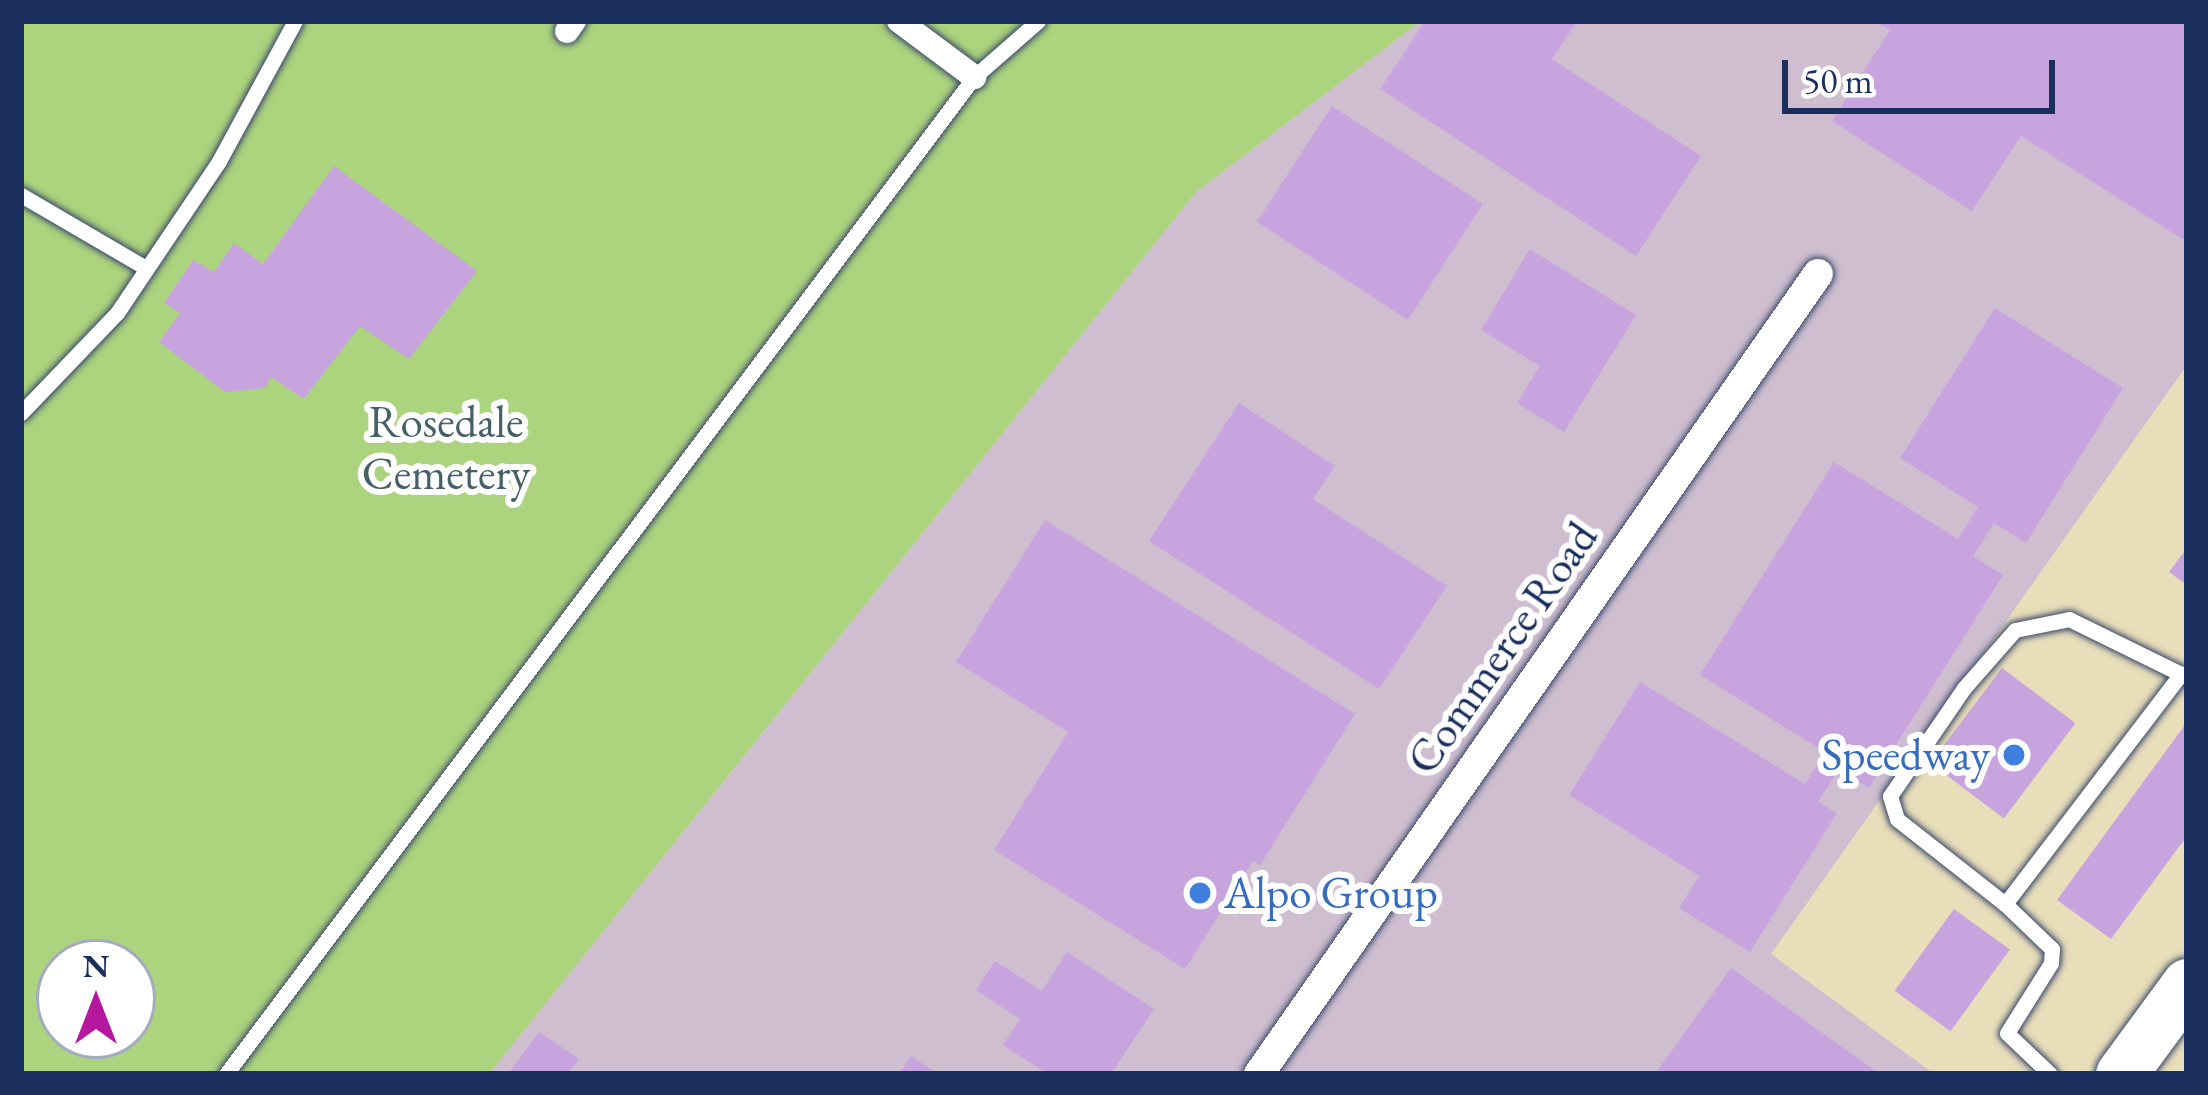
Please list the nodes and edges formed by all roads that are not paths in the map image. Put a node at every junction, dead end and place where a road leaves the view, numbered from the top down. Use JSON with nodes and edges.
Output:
{"nodes":[{"id":1,"x":295,"y":21,"type":"edge"},
{"id":2,"x":899,"y":21,"type":"edge"},
{"id":3,"x":1038,"y":21,"type":"edge"},
{"id":4,"x":974,"y":77,"type":"junction"},
{"id":5,"x":21,"y":195,"type":"edge"},
{"id":6,"x":144,"y":267,"type":"junction"},
{"id":7,"x":1819,"y":274,"type":"dead end"},
{"id":8,"x":21,"y":413,"type":"edge"},
{"id":9,"x":2184,"y":675,"type":"edge"},
{"id":10,"x":2005,"y":904,"type":"junction"},
{"id":11,"x":2187,"y":985,"type":"edge"},
{"id":12,"x":226,"y":1074,"type":"edge"},
{"id":13,"x":1259,"y":1074,"type":"edge"},
{"id":14,"x":2050,"y":1074,"type":"edge"},
{"id":15,"x":2121,"y":1074,"type":"edge"}],
"edges":[{"from":1,"to":6,"type":"lane"},
{"from":2,"to":4,"type":"street"},
{"from":3,"to":4,"type":"lane"},
{"from":4,"to":12,"type":"lane"},
{"from":5,"to":6,"type":"lane"},
{"from":6,"to":8,"type":"lane"},
{"from":7,"to":13,"type":"street","name":"Commerce Road"},
{"from":9,"to":10,"type":"lane"},
{"from":9,"to":10,"type":"lane"},
{"from":10,"to":14,"type":"lane"},
{"from":11,"to":15,"type":"highway"}]}
